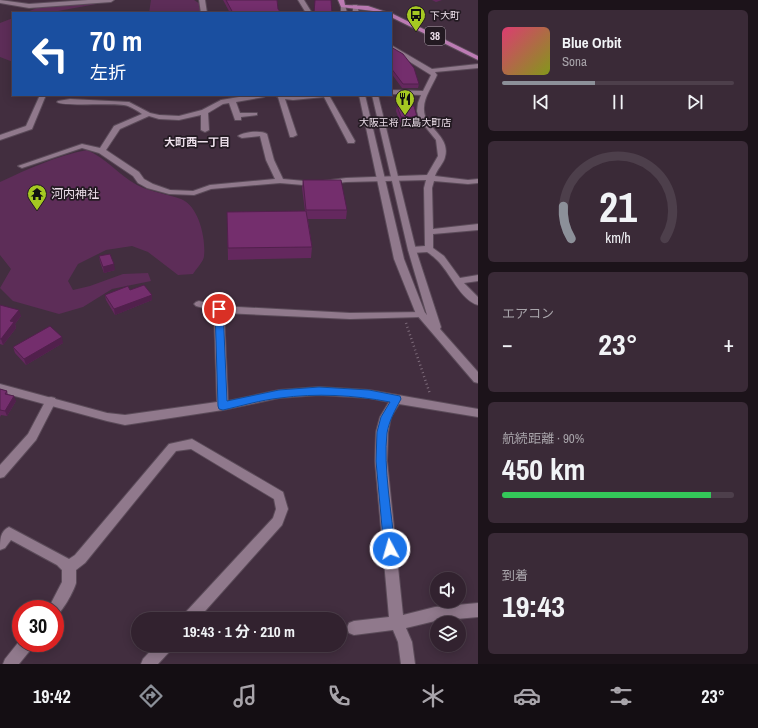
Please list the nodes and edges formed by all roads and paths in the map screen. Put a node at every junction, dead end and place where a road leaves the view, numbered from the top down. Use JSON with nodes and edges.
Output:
{"nodes":[{"id":1,"x":104,"y":0,"type":"edge"},
{"id":2,"x":111,"y":0,"type":"edge"},
{"id":3,"x":202,"y":0,"type":"edge"},
{"id":4,"x":301,"y":0,"type":"edge"},
{"id":5,"x":353,"y":0,"type":"edge"},
{"id":6,"x":0,"y":1,"type":"edge"},
{"id":7,"x":12,"y":1,"type":"edge"},
{"id":8,"x":342,"y":3,"type":"edge"},
{"id":9,"x":355,"y":6,"type":"junction"},
{"id":10,"x":0,"y":10,"type":"edge"},
{"id":11,"x":204,"y":12,"type":"edge"},
{"id":12,"x":308,"y":12,"type":"edge"},
{"id":13,"x":356,"y":12,"type":"edge"},
{"id":14,"x":382,"y":12,"type":"edge"},
{"id":15,"x":392,"y":15,"type":"edge"},
{"id":16,"x":392,"y":48,"type":"edge"},
{"id":17,"x":478,"y":58,"type":"edge"},
{"id":18,"x":478,"y":66,"type":"edge"},
{"id":19,"x":430,"y":71,"type":"junction"},
{"id":20,"x":392,"y":92,"type":"edge"},
{"id":21,"x":426,"y":93,"type":"junction"},
{"id":22,"x":43,"y":96,"type":"edge"},
{"id":23,"x":258,"y":96,"type":"edge"},
{"id":24,"x":279,"y":96,"type":"edge"},
{"id":25,"x":315,"y":96,"type":"edge"},
{"id":26,"x":327,"y":96,"type":"edge"},
{"id":27,"x":362,"y":96,"type":"edge"},
{"id":28,"x":375,"y":96,"type":"edge"},
{"id":29,"x":70,"y":98,"type":"edge"},
{"id":30,"x":232,"y":100,"type":"junction"},
{"id":31,"x":60,"y":102,"type":"dead end"},
{"id":32,"x":204,"y":112,"type":"junction"},
{"id":33,"x":148,"y":114,"type":"junction"},
{"id":34,"x":255,"y":114,"type":"dead end"},
{"id":35,"x":205,"y":130,"type":"dead end"},
{"id":36,"x":293,"y":134,"type":"dead end"},
{"id":37,"x":242,"y":136,"type":"dead end"},
{"id":38,"x":0,"y":138,"type":"edge"},
{"id":39,"x":351,"y":141,"type":"dead end"},
{"id":40,"x":102,"y":151,"type":"junction"},
{"id":41,"x":22,"y":166,"type":"dead end"},
{"id":42,"x":380,"y":178,"type":"junction"},
{"id":43,"x":394,"y":178,"type":"junction"},
{"id":44,"x":431,"y":178,"type":"junction"},
{"id":45,"x":280,"y":181,"type":"junction"},
{"id":46,"x":478,"y":181,"type":"edge"},
{"id":47,"x":478,"y":228,"type":"edge"},
{"id":48,"x":429,"y":232,"type":"junction"},
{"id":49,"x":429,"y":249,"type":"junction"},
{"id":50,"x":412,"y":250,"type":"junction"},
{"id":51,"x":478,"y":278,"type":"edge"},
{"id":52,"x":458,"y":280,"type":"junction"},
{"id":53,"x":478,"y":302,"type":"edge"},
{"id":54,"x":199,"y":304,"type":"dead end"},
{"id":55,"x":219,"y":309,"type":"junction"},
{"id":56,"x":404,"y":314,"type":"junction"},
{"id":57,"x":421,"y":314,"type":"junction"},
{"id":58,"x":437,"y":331,"type":"junction"},
{"id":59,"x":478,"y":379,"type":"edge"},
{"id":60,"x":0,"y":388,"type":"edge"},
{"id":61,"x":430,"y":396,"type":"dead end"},
{"id":62,"x":396,"y":399,"type":"junction"},
{"id":63,"x":51,"y":402,"type":"junction"},
{"id":64,"x":223,"y":406,"type":"junction"},
{"id":65,"x":478,"y":414,"type":"edge"},
{"id":66,"x":0,"y":473,"type":"edge"},
{"id":67,"x":0,"y":544,"type":"edge"},
{"id":68,"x":69,"y":567,"type":"junction"},
{"id":69,"x":60,"y":600,"type":"edge"},
{"id":70,"x":478,"y":610,"type":"edge"},
{"id":71,"x":195,"y":612,"type":"edge"},
{"id":72,"x":397,"y":623,"type":"junction"},
{"id":73,"x":354,"y":628,"type":"dead end"},
{"id":74,"x":20,"y":652,"type":"edge"},
{"id":75,"x":159,"y":652,"type":"edge"},
{"id":76,"x":10,"y":664,"type":"edge"},
{"id":77,"x":148,"y":664,"type":"edge"},
{"id":78,"x":408,"y":664,"type":"edge"}],
"edges":[{"from":1,"to":2,"type":"street"},
{"from":1,"to":7,"type":"street"},
{"from":3,"to":11,"type":"street"},
{"from":4,"to":12,"type":"street"},
{"from":5,"to":9,"type":"main road"},
{"from":6,"to":7,"type":"street"},
{"from":7,"to":10,"type":"street"},
{"from":8,"to":9,"type":"main road"},
{"from":9,"to":13,"type":"street"},
{"from":9,"to":14,"type":"main road"},
{"from":15,"to":17,"type":"main road","number":"38"},
{"from":16,"to":19,"type":"street"},
{"from":18,"to":19,"type":"street"},
{"from":19,"to":21,"type":"street"},
{"from":20,"to":21,"type":"street"},
{"from":21,"to":44,"type":"street"},
{"from":22,"to":38,"type":"street"},
{"from":23,"to":30,"type":"street"},
{"from":24,"to":25,"type":"street"},
{"from":24,"to":36,"type":"street"},
{"from":26,"to":39,"type":"street"},
{"from":27,"to":42,"type":"street"},
{"from":28,"to":43,"type":"street"},
{"from":29,"to":31,"type":"street"},
{"from":29,"to":33,"type":"street"},
{"from":30,"to":32,"type":"street"},
{"from":30,"to":34,"type":"street"},
{"from":32,"to":33,"type":"street"},
{"from":32,"to":35,"type":"street"},
{"from":33,"to":40,"type":"street"},
{"from":37,"to":45,"type":"street"},
{"from":40,"to":41,"type":"street"},
{"from":40,"to":45,"type":"street"},
{"from":42,"to":43,"type":"street"},
{"from":42,"to":45,"type":"street"},
{"from":42,"to":57,"type":"street"},
{"from":43,"to":44,"type":"street"},
{"from":43,"to":50,"type":"street"},
{"from":44,"to":46,"type":"street"},
{"from":44,"to":48,"type":"street"},
{"from":47,"to":48,"type":"street"},
{"from":48,"to":49,"type":"street"},
{"from":49,"to":50,"type":"street"},
{"from":49,"to":52,"type":"street"},
{"from":50,"to":58,"type":"street"},
{"from":51,"to":52,"type":"street"},
{"from":52,"to":53,"type":"street"},
{"from":54,"to":55,"type":"street"},
{"from":55,"to":56,"type":"street"},
{"from":55,"to":64,"type":"street"},
{"from":56,"to":57,"type":"street"},
{"from":56,"to":61,"type":"path"},
{"from":57,"to":58,"type":"street"},
{"from":58,"to":59,"type":"street"},
{"from":60,"to":63,"type":"street"},
{"from":62,"to":64,"type":"street"},
{"from":62,"to":65,"type":"street"},
{"from":62,"to":72,"type":"street"},
{"from":63,"to":64,"type":"street"},
{"from":63,"to":66,"type":"street"},
{"from":67,"to":68,"type":"street"},
{"from":68,"to":69,"type":"street"},
{"from":68,"to":71,"type":"street"},
{"from":70,"to":72,"type":"street"},
{"from":72,"to":73,"type":"street"},
{"from":72,"to":78,"type":"street"},
{"from":74,"to":76,"type":"street"},
{"from":75,"to":77,"type":"street"}]}
